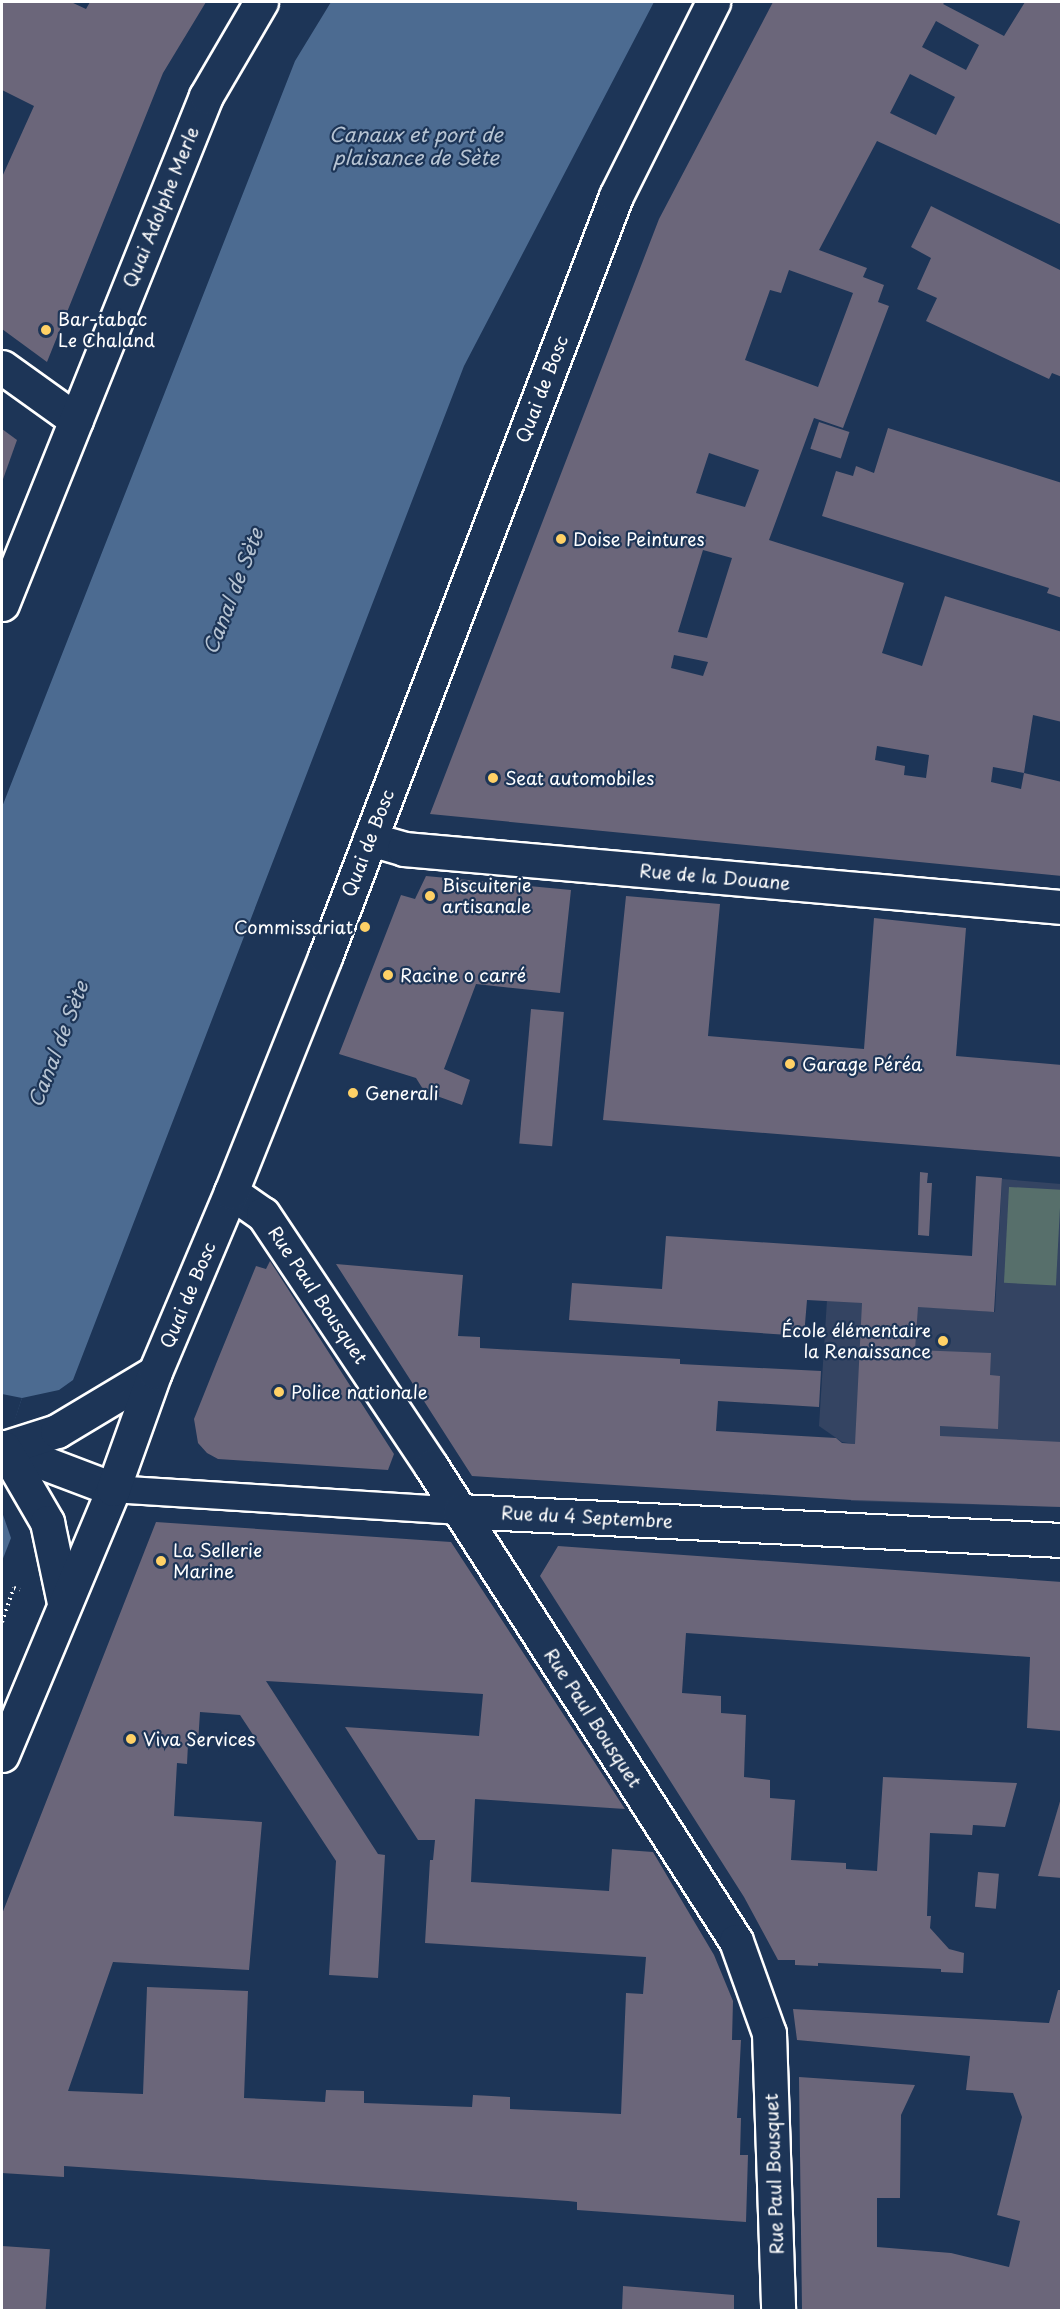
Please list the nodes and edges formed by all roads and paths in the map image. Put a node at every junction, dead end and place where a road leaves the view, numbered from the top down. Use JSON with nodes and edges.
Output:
{"nodes":[{"id":1,"x":261,"y":2,"type":"edge"},
{"id":2,"x":713,"y":2,"type":"edge"},
{"id":3,"x":2,"y":367,"type":"edge"},
{"id":4,"x":76,"y":420,"type":"junction"},
{"id":5,"x":12,"y":550,"type":"edge"},
{"id":6,"x":2,"y":604,"type":"edge"},
{"id":7,"x":370,"y":839,"type":"junction"},
{"id":8,"x":1062,"y":908,"type":"edge"},
{"id":9,"x":231,"y":1192,"type":"junction"},
{"id":10,"x":155,"y":1372,"type":"junction"},
{"id":11,"x":3,"y":1448,"type":"edge"},
{"id":12,"x":112,"y":1488,"type":"junction"},
{"id":13,"x":460,"y":1511,"type":"junction"},
{"id":14,"x":1062,"y":1540,"type":"edge"},
{"id":15,"x":64,"y":1603,"type":"junction"},
{"id":16,"x":2,"y":1755,"type":"edge"},
{"id":17,"x":778,"y":2310,"type":"edge"}],
"edges":[{"from":1,"to":4,"type":"street","name":"Quai Adolphe Merle"},
{"from":2,"to":7,"type":"street","name":"Quai de Bosc"},
{"from":3,"to":4,"type":"street"},
{"from":4,"to":5,"type":"street","name":"Quai Adolphe Merle"},
{"from":5,"to":6,"type":"street","name":"Quai Adolphe Merle"},
{"from":7,"to":8,"type":"street","name":"Rue de la Douane"},
{"from":7,"to":9,"type":"street","name":"Quai de Bosc"},
{"from":9,"to":10,"type":"street","name":"Quai de Bosc"},
{"from":9,"to":13,"type":"street","name":"Rue Paul Bousquet"},
{"from":10,"to":11,"type":"street"},
{"from":10,"to":12,"type":"street","name":"Quai de Bosc"},
{"from":11,"to":12,"type":"street"},
{"from":11,"to":15,"type":"street"},
{"from":12,"to":13,"type":"lane","name":"Rue du 4 Septembre"},
{"from":12,"to":15,"type":"street","name":"Quai de Bosc"},
{"from":13,"to":14,"type":"street","name":"Rue du 4 Septembre"},
{"from":13,"to":17,"type":"street","name":"Rue Paul Bousquet"},
{"from":15,"to":16,"type":"street","name":"Quai de Bosc"}]}
